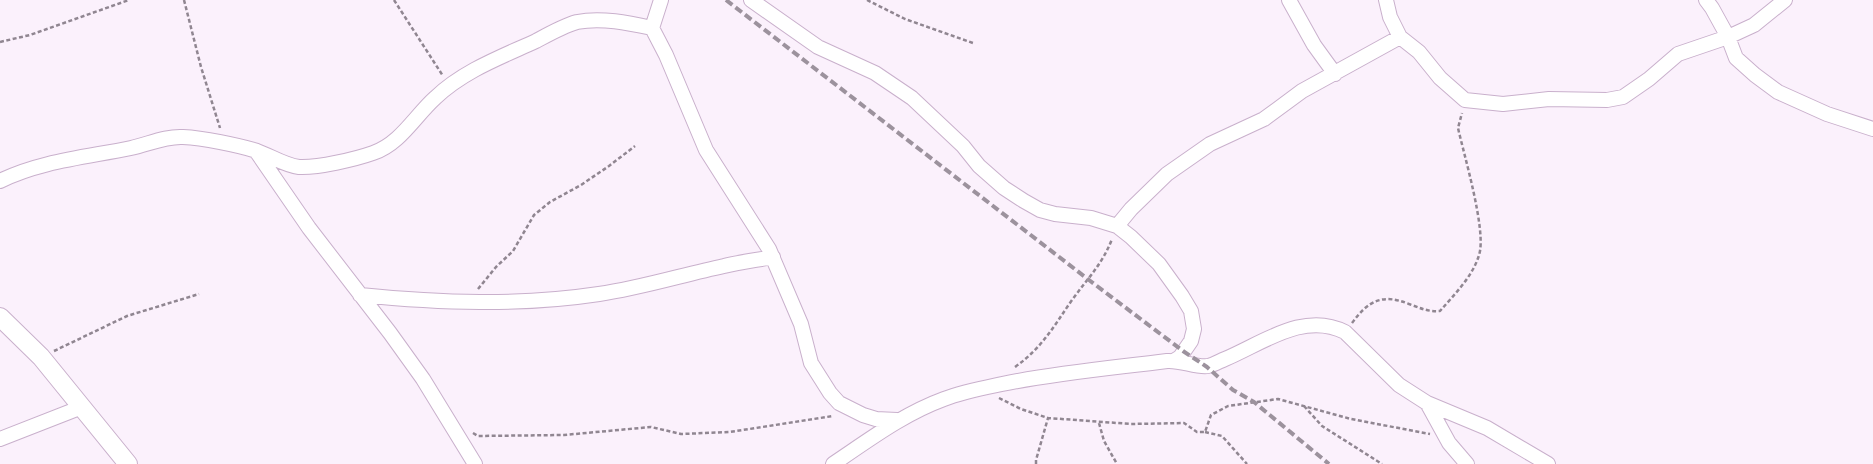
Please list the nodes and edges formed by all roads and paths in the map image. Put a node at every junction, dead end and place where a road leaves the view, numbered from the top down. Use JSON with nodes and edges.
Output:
{"nodes":[{"id":1,"x":129,"y":0,"type":"edge"},
{"id":2,"x":184,"y":0,"type":"edge"},
{"id":3,"x":394,"y":0,"type":"edge"},
{"id":4,"x":661,"y":0,"type":"edge"},
{"id":5,"x":751,"y":0,"type":"edge"},
{"id":6,"x":867,"y":0,"type":"edge"},
{"id":7,"x":1289,"y":0,"type":"edge"},
{"id":8,"x":1386,"y":0,"type":"edge"},
{"id":9,"x":1706,"y":0,"type":"edge"},
{"id":10,"x":1785,"y":0,"type":"edge"},
{"id":11,"x":652,"y":28,"type":"junction"},
{"id":12,"x":1400,"y":37,"type":"junction"},
{"id":13,"x":1728,"y":37,"type":"junction"},
{"id":14,"x":0,"y":42,"type":"edge"},
{"id":15,"x":973,"y":43,"type":"dead end"},
{"id":16,"x":1334,"y":74,"type":"junction"},
{"id":17,"x":449,"y":86,"type":"junction"},
{"id":18,"x":1465,"y":100,"type":"junction"},
{"id":19,"x":1873,"y":130,"type":"edge"},
{"id":20,"x":225,"y":144,"type":"junction"},
{"id":21,"x":635,"y":146,"type":"dead end"},
{"id":22,"x":256,"y":151,"type":"junction"},
{"id":23,"x":0,"y":181,"type":"edge"},
{"id":24,"x":1117,"y":226,"type":"junction"},
{"id":25,"x":773,"y":258,"type":"junction"},
{"id":26,"x":198,"y":294,"type":"dead end"},
{"id":27,"x":360,"y":295,"type":"junction"},
{"id":28,"x":468,"y":302,"type":"junction"},
{"id":29,"x":0,"y":317,"type":"edge"},
{"id":30,"x":1345,"y":332,"type":"junction"},
{"id":31,"x":41,"y":357,"type":"junction"},
{"id":32,"x":1175,"y":360,"type":"junction"},
{"id":33,"x":1009,"y":370,"type":"dead end"},
{"id":34,"x":980,"y":389,"type":"junction"},
{"id":35,"x":1427,"y":403,"type":"junction"},
{"id":36,"x":1303,"y":405,"type":"junction"},
{"id":37,"x":82,"y":407,"type":"junction"},
{"id":38,"x":836,"y":416,"type":"dead end"},
{"id":39,"x":1048,"y":418,"type":"junction"},
{"id":40,"x":897,"y":420,"type":"junction"},
{"id":41,"x":451,"y":423,"type":"junction"},
{"id":42,"x":1099,"y":423,"type":"dead end"},
{"id":43,"x":1205,"y":432,"type":"junction"},
{"id":44,"x":0,"y":440,"type":"edge"},
{"id":45,"x":1449,"y":443,"type":"junction"},
{"id":46,"x":128,"y":464,"type":"edge"},
{"id":47,"x":475,"y":464,"type":"edge"},
{"id":48,"x":833,"y":464,"type":"edge"},
{"id":49,"x":1036,"y":464,"type":"edge"},
{"id":50,"x":1117,"y":464,"type":"edge"},
{"id":51,"x":1247,"y":464,"type":"edge"},
{"id":52,"x":1382,"y":464,"type":"edge"},
{"id":53,"x":1467,"y":464,"type":"edge"},
{"id":54,"x":1548,"y":464,"type":"edge"}],
"edges":[{"from":1,"to":14,"type":"path"},
{"from":2,"to":20,"type":"path"},
{"from":3,"to":17,"type":"path"},
{"from":4,"to":11,"type":"street"},
{"from":5,"to":24,"type":"street"},
{"from":6,"to":15,"type":"path"},
{"from":7,"to":16,"type":"street"},
{"from":8,"to":12,"type":"street"},
{"from":9,"to":13,"type":"street"},
{"from":10,"to":13,"type":"street"},
{"from":11,"to":17,"type":"street"},
{"from":11,"to":25,"type":"street"},
{"from":12,"to":16,"type":"street"},
{"from":12,"to":18,"type":"street"},
{"from":13,"to":18,"type":"street"},
{"from":13,"to":19,"type":"street"},
{"from":16,"to":24,"type":"street"},
{"from":17,"to":22,"type":"street"},
{"from":18,"to":30,"type":"path"},
{"from":20,"to":22,"type":"street"},
{"from":20,"to":23,"type":"street"},
{"from":21,"to":28,"type":"path"},
{"from":22,"to":27,"type":"street"},
{"from":24,"to":32,"type":"street"},
{"from":24,"to":33,"type":"path"},
{"from":25,"to":28,"type":"street"},
{"from":25,"to":40,"type":"street"},
{"from":26,"to":31,"type":"path"},
{"from":27,"to":28,"type":"street"},
{"from":27,"to":41,"type":"street"},
{"from":29,"to":31,"type":"street"},
{"from":30,"to":32,"type":"street"},
{"from":30,"to":35,"type":"street"},
{"from":31,"to":37,"type":"street"},
{"from":32,"to":34,"type":"street"},
{"from":34,"to":39,"type":"path"},
{"from":34,"to":40,"type":"street"},
{"from":35,"to":45,"type":"street"},
{"from":35,"to":54,"type":"street"},
{"from":36,"to":43,"type":"path"},
{"from":36,"to":45,"type":"path"},
{"from":36,"to":52,"type":"path"},
{"from":37,"to":44,"type":"street"},
{"from":37,"to":46,"type":"street"},
{"from":38,"to":41,"type":"path"},
{"from":39,"to":43,"type":"path"},
{"from":39,"to":49,"type":"path"},
{"from":40,"to":48,"type":"street"},
{"from":41,"to":47,"type":"street"},
{"from":42,"to":50,"type":"path"},
{"from":43,"to":51,"type":"path"},
{"from":45,"to":53,"type":"street"}]}
